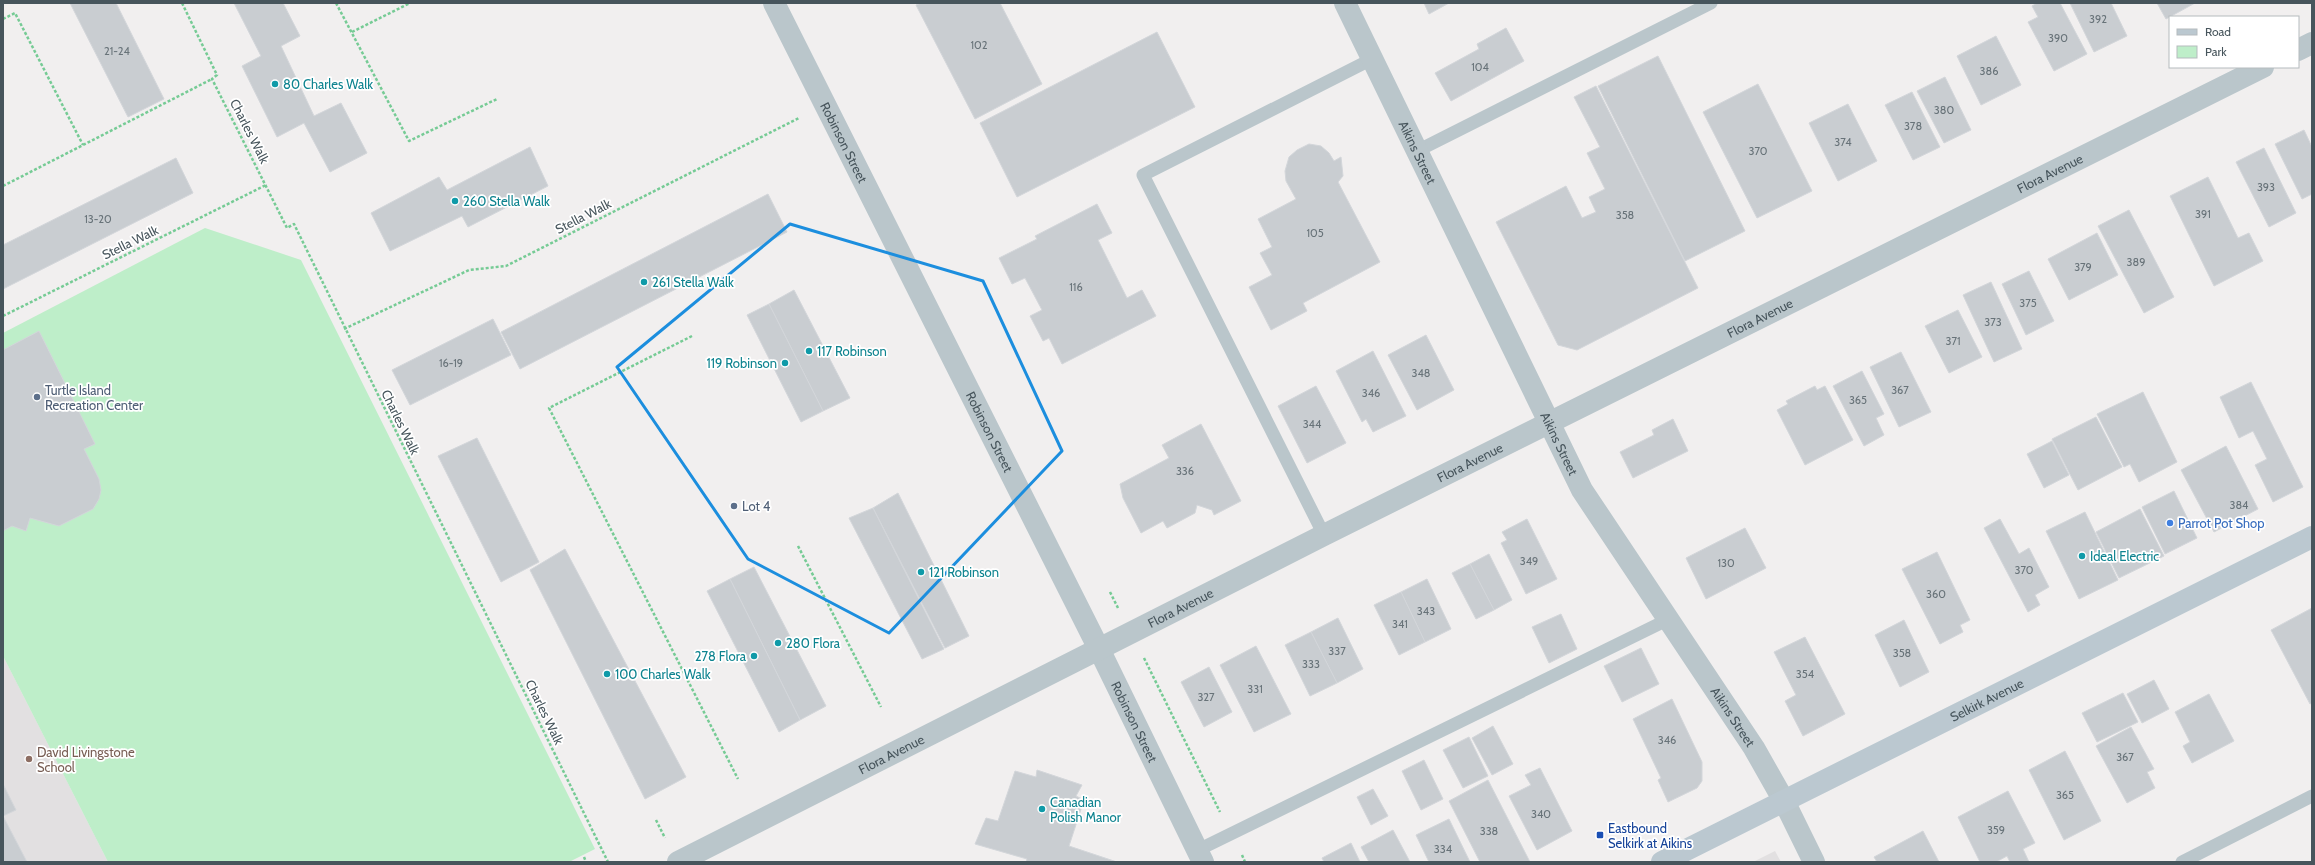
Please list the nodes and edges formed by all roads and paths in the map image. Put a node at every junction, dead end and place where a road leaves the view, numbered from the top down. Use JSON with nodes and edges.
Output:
{"nodes":[{"id":1,"x":182,"y":3,"type":"edge"},
{"id":2,"x":336,"y":3,"type":"edge"},
{"id":3,"x":410,"y":3,"type":"edge"},
{"id":4,"x":774,"y":3,"type":"edge"},
{"id":5,"x":1345,"y":3,"type":"edge"},
{"id":6,"x":1711,"y":3,"type":"edge"},
{"id":7,"x":3,"y":19,"type":"edge"},
{"id":8,"x":352,"y":32,"type":"junction"},
{"id":9,"x":2312,"y":43,"type":"edge"},
{"id":10,"x":2299,"y":50,"type":"edge"},
{"id":11,"x":1372,"y":59,"type":"junction"},
{"id":12,"x":2261,"y":68,"type":"edge"},
{"id":13,"x":212,"y":79,"type":"junction"},
{"id":14,"x":497,"y":99,"type":"dead end"},
{"id":15,"x":825,"y":105,"type":"junction"},
{"id":16,"x":83,"y":145,"type":"junction"},
{"id":17,"x":1416,"y":151,"type":"junction"},
{"id":18,"x":266,"y":185,"type":"junction"},
{"id":19,"x":3,"y":186,"type":"edge"},
{"id":20,"x":3,"y":316,"type":"edge"},
{"id":21,"x":344,"y":329,"type":"junction"},
{"id":22,"x":692,"y":336,"type":"dead end"},
{"id":23,"x":1548,"y":423,"type":"junction"},
{"id":24,"x":1324,"y":535,"type":"junction"},
{"id":25,"x":2312,"y":537,"type":"edge"},
{"id":26,"x":798,"y":546,"type":"dead end"},
{"id":27,"x":1110,"y":592,"type":"dead end"},
{"id":28,"x":1667,"y":620,"type":"junction"},
{"id":29,"x":1132,"y":632,"type":"junction"},
{"id":30,"x":1099,"y":649,"type":"junction"},
{"id":31,"x":881,"y":707,"type":"dead end"},
{"id":32,"x":738,"y":779,"type":"dead end"},
{"id":33,"x":2312,"y":796,"type":"edge"},
{"id":34,"x":1784,"y":801,"type":"junction"},
{"id":35,"x":1231,"y":833,"type":"junction"},
{"id":36,"x":1200,"y":856,"type":"edge"},
{"id":37,"x":584,"y":857,"type":"dead end"},
{"id":38,"x":586,"y":862,"type":"edge"},
{"id":39,"x":608,"y":862,"type":"edge"},
{"id":40,"x":678,"y":862,"type":"edge"},
{"id":41,"x":1245,"y":862,"type":"edge"},
{"id":42,"x":1662,"y":862,"type":"edge"},
{"id":43,"x":1814,"y":862,"type":"edge"},
{"id":44,"x":2182,"y":862,"type":"edge"}],
"edges":[{"from":1,"to":13,"type":"path","name":"Charles Walk"},
{"from":2,"to":8,"type":"path"},
{"from":3,"to":8,"type":"path"},
{"from":4,"to":15,"type":"street","name":"Robinson Street"},
{"from":5,"to":11,"type":"street","name":"Aikins Street"},
{"from":6,"to":17,"type":"lane"},
{"from":7,"to":16,"type":"path"},
{"from":8,"to":14,"type":"path"},
{"from":9,"to":10,"type":"street"},
{"from":11,"to":17,"type":"street","name":"Aikins Street"},
{"from":11,"to":24,"type":"lane"},
{"from":12,"to":23,"type":"street","name":"Flora Avenue"},
{"from":13,"to":16,"type":"path"},
{"from":13,"to":18,"type":"path","name":"Charles Walk"},
{"from":15,"to":21,"type":"path","name":"Stella Walk"},
{"from":15,"to":30,"type":"street","name":"Robinson Street"},
{"from":16,"to":19,"type":"path"},
{"from":17,"to":23,"type":"street","name":"Aikins Street"},
{"from":18,"to":20,"type":"path","name":"Stella Walk"},
{"from":18,"to":21,"type":"path","name":"Charles Walk"},
{"from":21,"to":39,"type":"path","name":"Charles Walk"},
{"from":22,"to":32,"type":"path"},
{"from":23,"to":24,"type":"street","name":"Flora Avenue"},
{"from":23,"to":28,"type":"street","name":"Aikins Street"},
{"from":24,"to":29,"type":"street","name":"Flora Avenue"},
{"from":25,"to":34,"type":"main road","name":"Selkirk Avenue"},
{"from":26,"to":31,"type":"path"},
{"from":27,"to":29,"type":"path"},
{"from":28,"to":34,"type":"street","name":"Aikins Street"},
{"from":28,"to":35,"type":"lane"},
{"from":29,"to":30,"type":"street","name":"Flora Avenue"},
{"from":29,"to":35,"type":"path"},
{"from":30,"to":36,"type":"street","name":"Robinson Street"},
{"from":30,"to":40,"type":"street","name":"Flora Avenue"},
{"from":33,"to":44,"type":"lane"},
{"from":34,"to":42,"type":"main road","name":"Selkirk Avenue"},
{"from":34,"to":43,"type":"street","name":"Aikins Street"},
{"from":35,"to":36,"type":"lane"},
{"from":35,"to":41,"type":"path"},
{"from":37,"to":38,"type":"path"}]}
